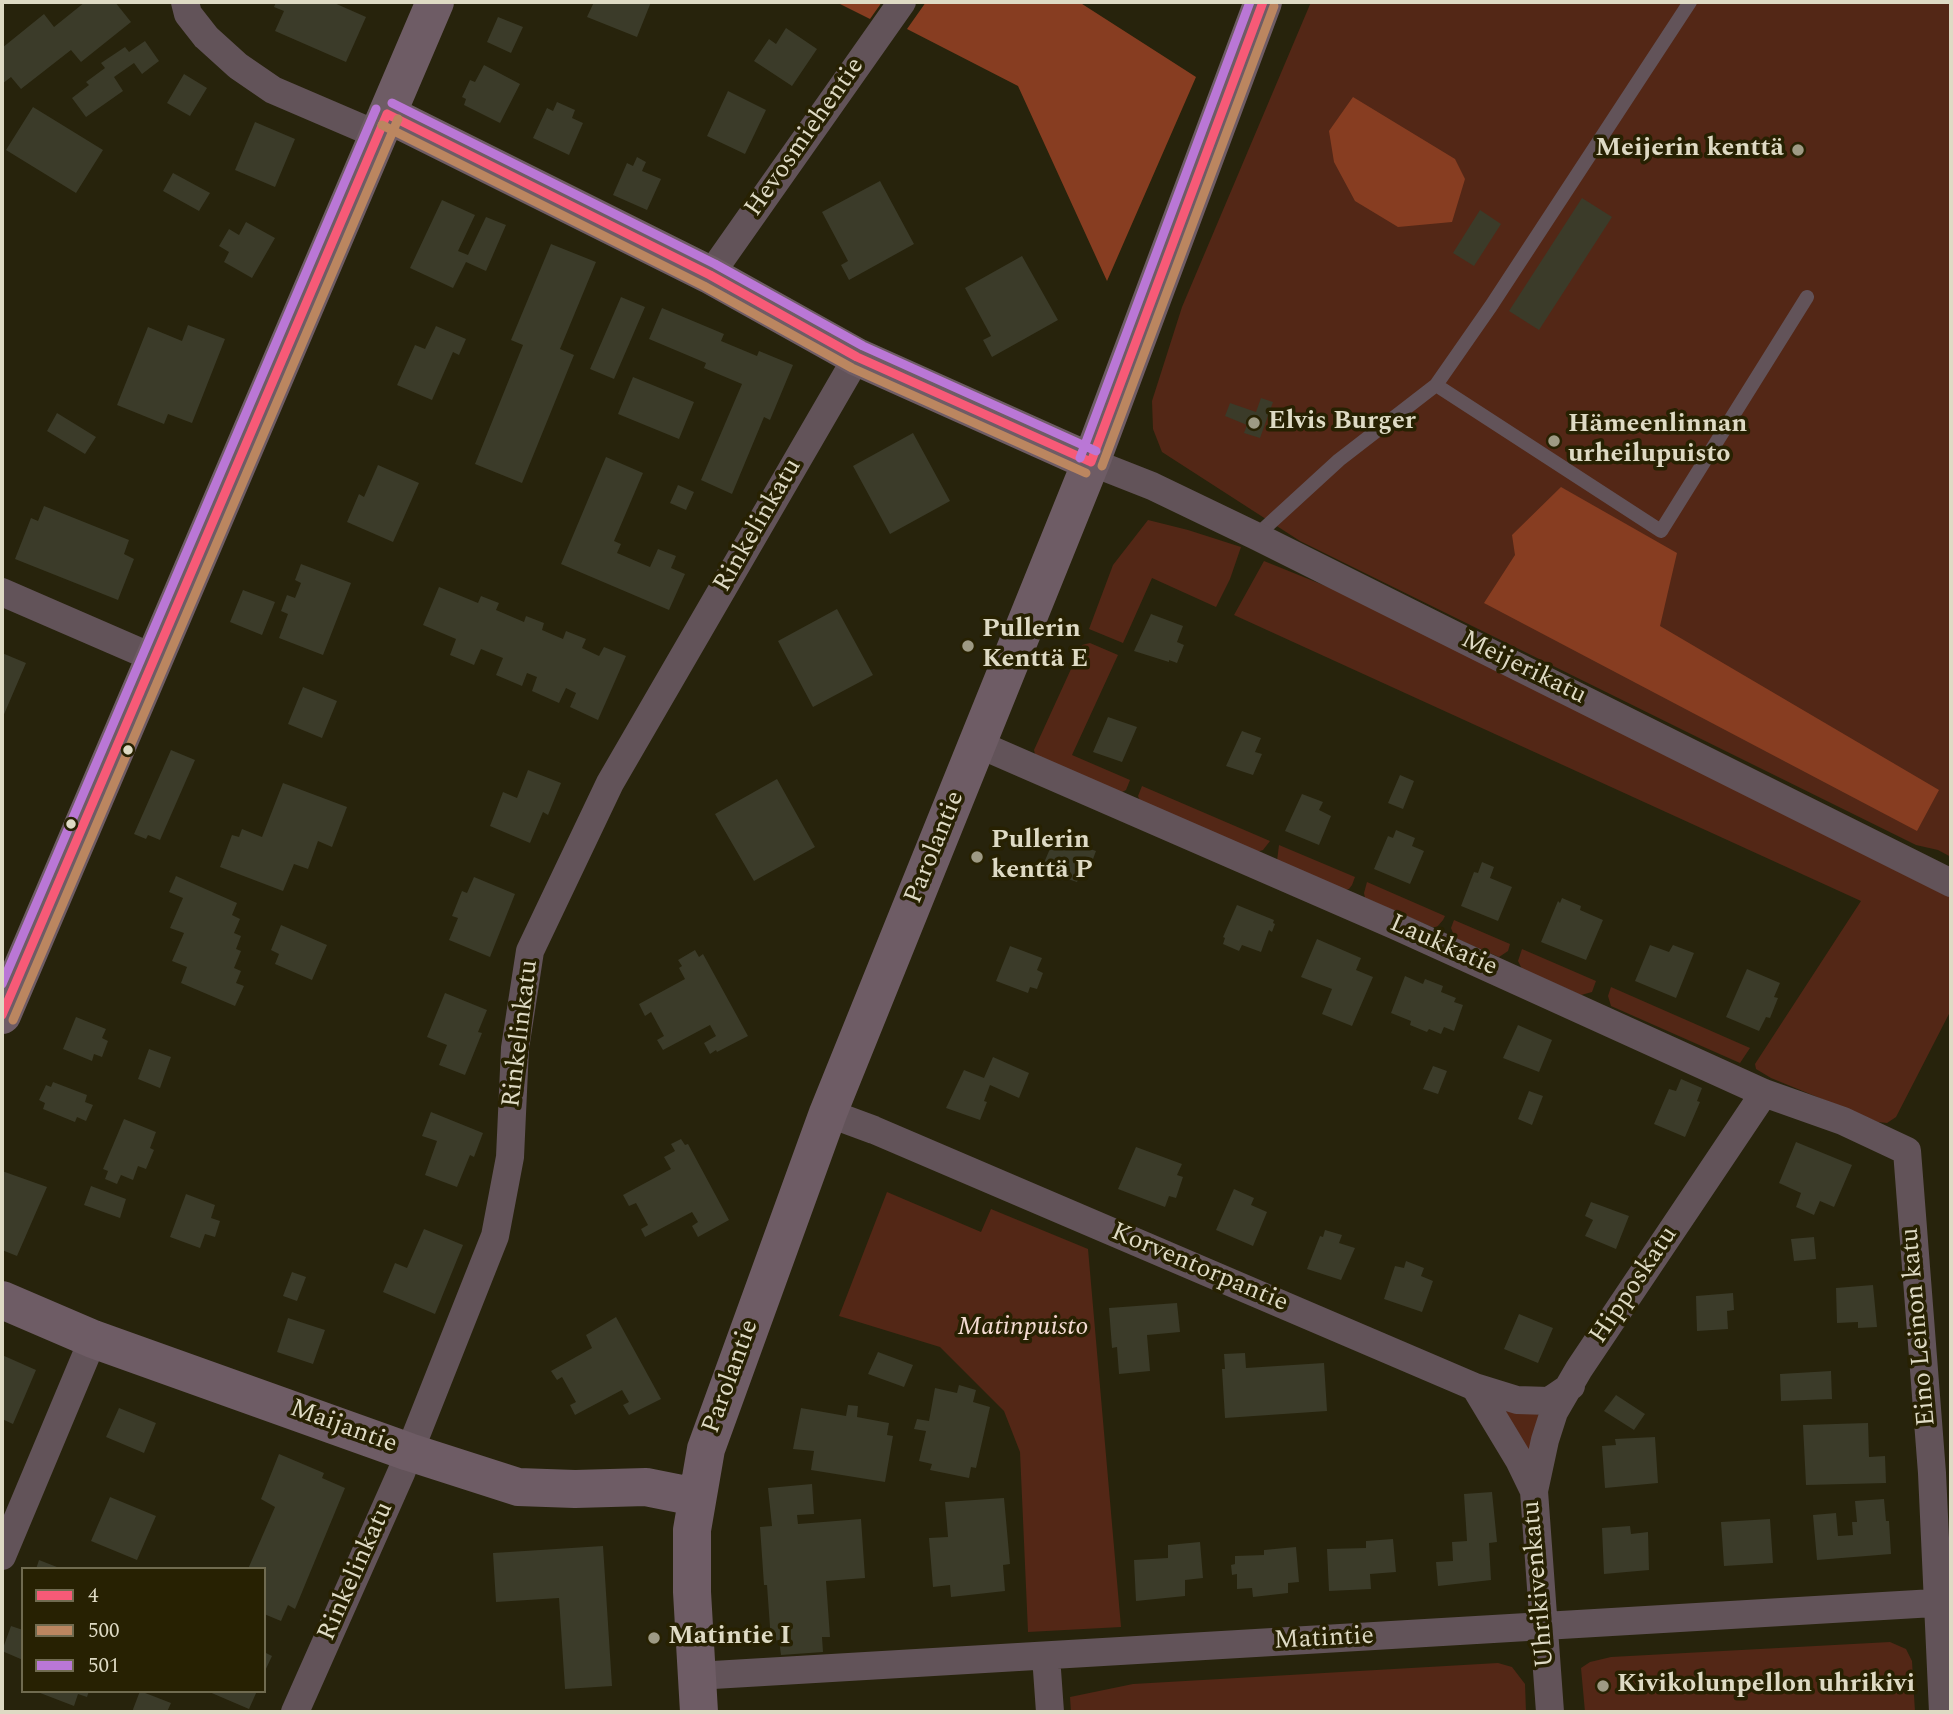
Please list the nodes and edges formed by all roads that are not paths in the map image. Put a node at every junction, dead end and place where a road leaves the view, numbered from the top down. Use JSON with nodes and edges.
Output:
{"nodes":[{"id":1,"x":185,"y":2,"type":"edge"},
{"id":2,"x":435,"y":2,"type":"edge"},
{"id":3,"x":902,"y":2,"type":"edge"},
{"id":4,"x":1263,"y":2,"type":"edge"},
{"id":5,"x":1690,"y":2,"type":"edge"},
{"id":6,"x":382,"y":125,"type":"junction"},
{"id":7,"x":709,"y":275,"type":"junction"},
{"id":8,"x":1807,"y":297,"type":"dead end"},
{"id":9,"x":857,"y":357,"type":"junction"},
{"id":10,"x":1436,"y":385,"type":"junction"},
{"id":11,"x":1091,"y":461,"type":"junction"},
{"id":12,"x":1256,"y":537,"type":"junction"},
{"id":13,"x":2,"y":592,"type":"edge"},
{"id":14,"x":154,"y":659,"type":"junction"},
{"id":15,"x":978,"y":744,"type":"junction"},
{"id":16,"x":1951,"y":883,"type":"edge"},
{"id":17,"x":2,"y":1015,"type":"edge"},
{"id":18,"x":1764,"y":1093,"type":"junction"},
{"id":19,"x":828,"y":1113,"type":"junction"},
{"id":20,"x":1907,"y":1151,"type":"joint"},
{"id":21,"x":2,"y":1300,"type":"edge"},
{"id":22,"x":93,"y":1339,"type":"junction"},
{"id":23,"x":1571,"y":1386,"type":"junction"},
{"id":24,"x":1475,"y":1387,"type":"junction"},
{"id":25,"x":409,"y":1452,"type":"junction"},
{"id":26,"x":1534,"y":1491,"type":"junction"},
{"id":27,"x":696,"y":1497,"type":"junction"},
{"id":28,"x":2,"y":1556,"type":"edge"},
{"id":29,"x":1944,"y":1602,"type":"edge"},
{"id":30,"x":1545,"y":1627,"type":"junction"},
{"id":31,"x":1046,"y":1656,"type":"junction"},
{"id":32,"x":698,"y":1694,"type":"edge"},
{"id":33,"x":305,"y":1709,"type":"edge"},
{"id":34,"x":1050,"y":1712,"type":"edge"},
{"id":35,"x":1550,"y":1712,"type":"edge"},
{"id":36,"x":1944,"y":1712,"type":"edge"}],
"edges":[{"from":1,"to":6,"type":"street"},
{"from":2,"to":6,"type":"main road"},
{"from":3,"to":7,"type":"street","name":"Hevosmiehentie"},
{"from":4,"to":11,"type":"main road","name":"Parolantie"},
{"from":5,"to":10,"type":"lane"},
{"from":6,"to":7,"type":"main road"},
{"from":6,"to":14,"type":"main road"},
{"from":7,"to":9,"type":"main road"},
{"from":8,"to":10,"type":"lane"},
{"from":9,"to":11,"type":"main road"},
{"from":9,"to":25,"type":"street","name":"Rinkelinkatu"},
{"from":10,"to":12,"type":"lane"},
{"from":11,"to":12,"type":"street","name":"Meijerikatu"},
{"from":11,"to":15,"type":"main road","name":"Parolantie"},
{"from":12,"to":16,"type":"street","name":"Meijerikatu"},
{"from":13,"to":14,"type":"street"},
{"from":14,"to":17,"type":"main road"},
{"from":15,"to":18,"type":"street","name":"Laukkatie"},
{"from":15,"to":19,"type":"main road","name":"Parolantie"},
{"from":18,"to":20,"type":"street","name":"Laukkatie"},
{"from":18,"to":23,"type":"street","name":"Hipposkatu"},
{"from":19,"to":24,"type":"street","name":"Korventorpantie"},
{"from":19,"to":27,"type":"main road","name":"Parolantie"},
{"from":20,"to":29,"type":"street","name":"Eino Leinon katu"},
{"from":21,"to":22,"type":"main road","name":"Maijantie"},
{"from":22,"to":25,"type":"main road","name":"Maijantie"},
{"from":22,"to":28,"type":"street"},
{"from":23,"to":24,"type":"street","name":"Korventorpantie"},
{"from":23,"to":26,"type":"street","name":"Hipposkatu"},
{"from":24,"to":26,"type":"street","name":"Uhrikivenkatu"},
{"from":25,"to":27,"type":"main road","name":"Maijantie"},
{"from":25,"to":33,"type":"street","name":"Rinkelinkatu"},
{"from":26,"to":30,"type":"street","name":"Uhrikivenkatu"},
{"from":27,"to":32,"type":"main road","name":"Parolantie"},
{"from":29,"to":30,"type":"street","name":"Matintie"},
{"from":29,"to":36,"type":"street","name":"Eino Leinon katu"},
{"from":30,"to":31,"type":"street","name":"Matintie"},
{"from":30,"to":35,"type":"street","name":"Uhrikivenkatu"},
{"from":31,"to":32,"type":"street","name":"Matintie"},
{"from":31,"to":34,"type":"street"}]}
